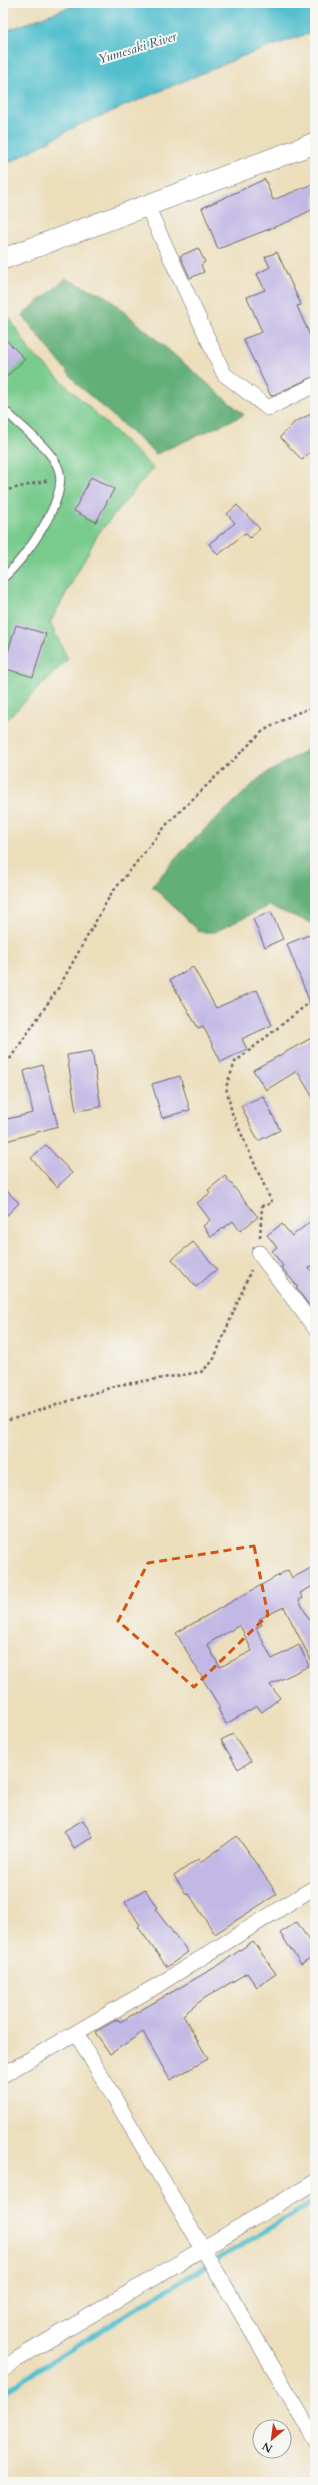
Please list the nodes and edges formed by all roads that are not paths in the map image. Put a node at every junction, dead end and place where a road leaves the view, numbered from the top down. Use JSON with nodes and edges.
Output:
{"nodes":[{"id":1,"x":315,"y":143,"type":"edge"},
{"id":2,"x":146,"y":206,"type":"junction"},
{"id":3,"x":3,"y":259,"type":"edge"},
{"id":4,"x":315,"y":385,"type":"edge"},
{"id":5,"x":3,"y":410,"type":"edge"},
{"id":6,"x":3,"y":578,"type":"edge"},
{"id":7,"x":259,"y":1253,"type":"road end"},
{"id":8,"x":315,"y":1328,"type":"edge"},
{"id":9,"x":315,"y":1887,"type":"edge"},
{"id":10,"x":76,"y":2033,"type":"junction"},
{"id":11,"x":3,"y":2075,"type":"edge"},
{"id":12,"x":315,"y":2182,"type":"edge"},
{"id":13,"x":202,"y":2247,"type":"junction"},
{"id":14,"x":3,"y":2370,"type":"edge"},
{"id":15,"x":315,"y":2438,"type":"edge"}],
"edges":[{"from":1,"to":2,"type":"street"},
{"from":2,"to":3,"type":"street"},
{"from":2,"to":4,"type":"street"},
{"from":5,"to":6,"type":"lane"},
{"from":7,"to":8,"type":"street"},
{"from":9,"to":10,"type":"street"},
{"from":10,"to":11,"type":"street"},
{"from":10,"to":13,"type":"street"},
{"from":12,"to":13,"type":"street"},
{"from":13,"to":14,"type":"street"},
{"from":13,"to":15,"type":"street"}]}
